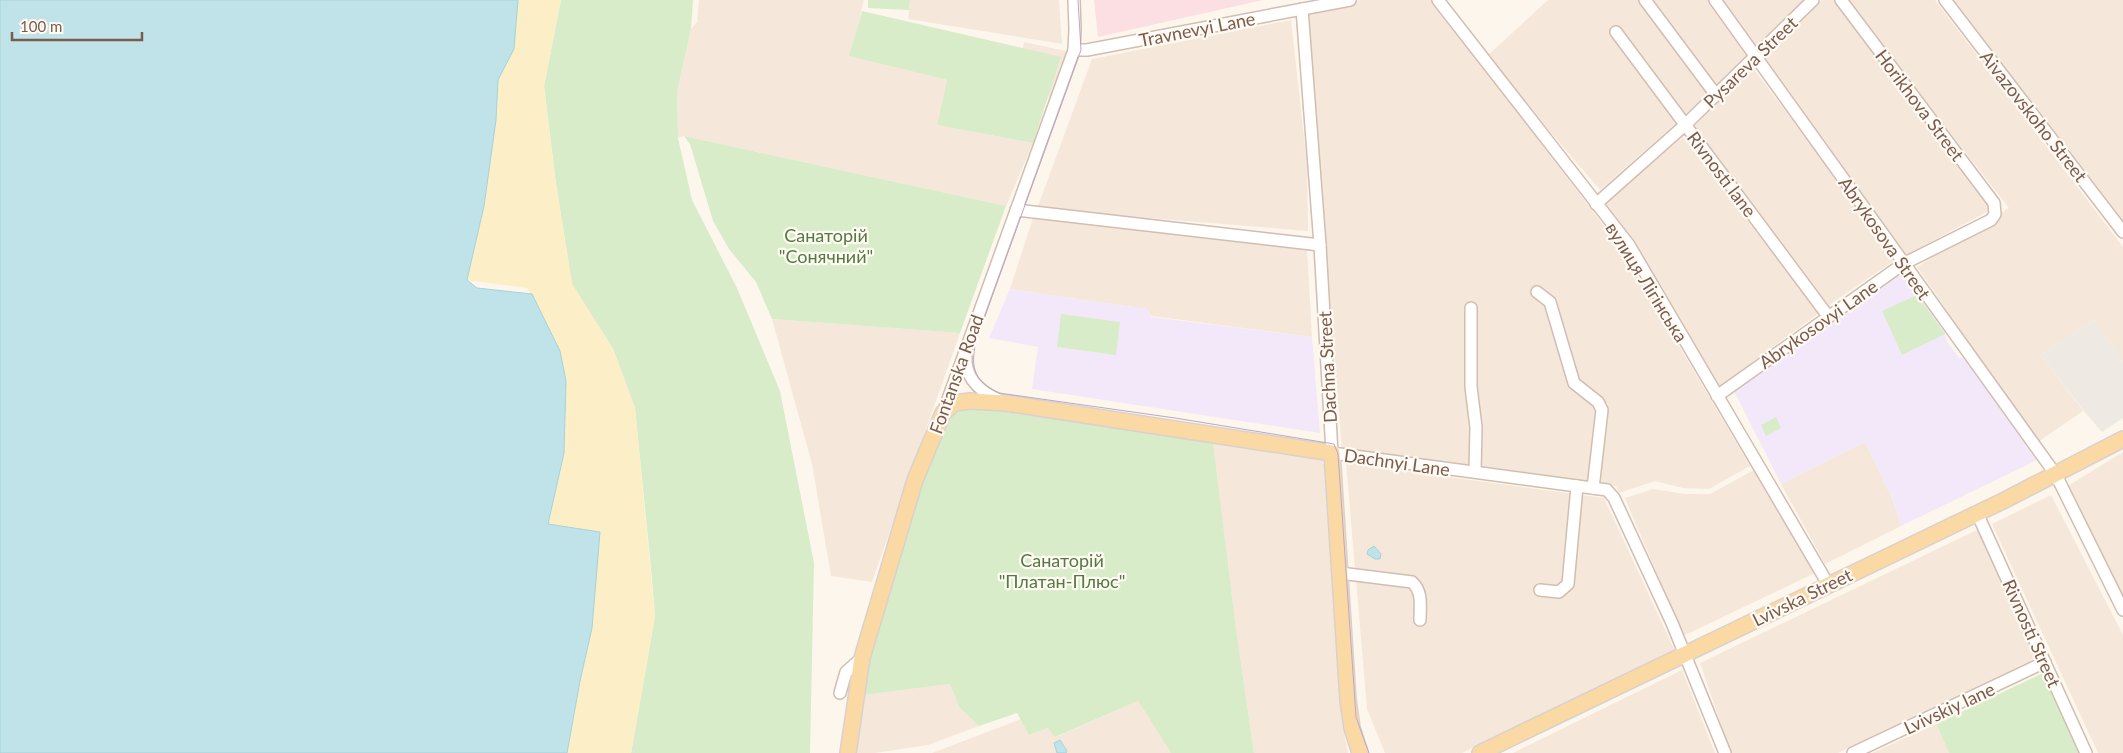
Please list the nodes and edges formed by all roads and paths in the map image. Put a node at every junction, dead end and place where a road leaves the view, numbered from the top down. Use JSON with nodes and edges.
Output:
{"nodes":[{"id":1,"x":1074,"y":0,"type":"edge"},
{"id":2,"x":1350,"y":0,"type":"edge"},
{"id":3,"x":1438,"y":0,"type":"edge"},
{"id":4,"x":1645,"y":0,"type":"edge"},
{"id":5,"x":1715,"y":0,"type":"edge"},
{"id":6,"x":1813,"y":0,"type":"edge"},
{"id":7,"x":1841,"y":0,"type":"edge"},
{"id":8,"x":1945,"y":0,"type":"edge"},
{"id":9,"x":1302,"y":10,"type":"junction"},
{"id":10,"x":1616,"y":32,"type":"dead end"},
{"id":11,"x":1074,"y":50,"type":"junction"},
{"id":12,"x":1756,"y":57,"type":"junction"},
{"id":13,"x":1716,"y":95,"type":"junction"},
{"id":14,"x":1685,"y":125,"type":"junction"},
{"id":15,"x":1596,"y":204,"type":"junction"},
{"id":16,"x":1016,"y":210,"type":"junction"},
{"id":17,"x":1996,"y":210,"type":"joint"},
{"id":18,"x":2123,"y":232,"type":"edge"},
{"id":19,"x":1320,"y":245,"type":"junction"},
{"id":20,"x":1903,"y":264,"type":"junction"},
{"id":21,"x":1537,"y":292,"type":"dead end"},
{"id":22,"x":1471,"y":308,"type":"dead end"},
{"id":23,"x":1828,"y":316,"type":"junction"},
{"id":24,"x":966,"y":348,"type":"junction"},
{"id":25,"x":1717,"y":396,"type":"junction"},
{"id":26,"x":1006,"y":404,"type":"junction"},
{"id":27,"x":943,"y":413,"type":"junction"},
{"id":28,"x":2123,"y":439,"type":"edge"},
{"id":29,"x":1332,"y":453,"type":"junction"},
{"id":30,"x":1474,"y":472,"type":"junction"},
{"id":31,"x":2056,"y":475,"type":"junction"},
{"id":32,"x":1577,"y":486,"type":"junction"},
{"id":33,"x":1593,"y":488,"type":"junction"},
{"id":34,"x":1977,"y":513,"type":"junction"},
{"id":35,"x":1340,"y":573,"type":"junction"},
{"id":36,"x":1828,"y":584,"type":"junction"},
{"id":37,"x":1540,"y":590,"type":"dead end"},
{"id":38,"x":2123,"y":610,"type":"edge"},
{"id":39,"x":1420,"y":620,"type":"dead end"},
{"id":40,"x":1686,"y":654,"type":"junction"},
{"id":41,"x":862,"y":658,"type":"junction"},
{"id":42,"x":2045,"y":662,"type":"junction"},
{"id":43,"x":840,"y":693,"type":"dead end"},
{"id":44,"x":848,"y":753,"type":"edge"},
{"id":45,"x":1360,"y":753,"type":"edge"},
{"id":46,"x":1480,"y":753,"type":"edge"},
{"id":47,"x":1725,"y":753,"type":"edge"},
{"id":48,"x":1853,"y":753,"type":"edge"},
{"id":49,"x":2086,"y":753,"type":"edge"}],
"edges":[{"from":1,"to":11,"type":"street","name":"Fontanska Road"},
{"from":2,"to":9,"type":"street","name":"Travnevyi Lane"},
{"from":3,"to":15,"type":"street","name":"вулиця Лігінська"},
{"from":4,"to":13,"type":"street"},
{"from":5,"to":12,"type":"street","name":"Abrykosova Street"},
{"from":6,"to":12,"type":"street","name":"Pysareva Street"},
{"from":7,"to":17,"type":"street","name":"Horikhova Street"},
{"from":8,"to":18,"type":"street","name":"Aivazovskoho Street"},
{"from":9,"to":11,"type":"street","name":"Travnevyi Lane"},
{"from":9,"to":19,"type":"street","name":"Dachna Street"},
{"from":10,"to":14,"type":"street","name":"Rivnosti lane"},
{"from":11,"to":16,"type":"street","name":"Fontanska Road"},
{"from":12,"to":13,"type":"street","name":"Pysareva Street"},
{"from":12,"to":20,"type":"street","name":"Abrykosova Street"},
{"from":13,"to":14,"type":"street","name":"Pysareva Street"},
{"from":14,"to":15,"type":"street","name":"Pysareva Street"},
{"from":14,"to":23,"type":"street","name":"Rivnosti lane"},
{"from":15,"to":25,"type":"street","name":"вулиця Лігінська"},
{"from":16,"to":19,"type":"street"},
{"from":16,"to":24,"type":"street","name":"Fontanska Road"},
{"from":17,"to":20,"type":"street","name":"Abrykosovyi Lane"},
{"from":19,"to":29,"type":"street","name":"Dachna Street"},
{"from":20,"to":23,"type":"street","name":"Abrykosovyi Lane"},
{"from":20,"to":31,"type":"street","name":"Abrykosova Street"},
{"from":21,"to":33,"type":"street"},
{"from":22,"to":30,"type":"street"},
{"from":23,"to":25,"type":"street","name":"Abrykosovyi Lane"},
{"from":24,"to":26,"type":"street","name":"Dachnyi Lane"},
{"from":24,"to":27,"type":"street","name":"Fontanska Road"},
{"from":25,"to":36,"type":"street","name":"вулиця Лігінська"},
{"from":26,"to":27,"type":"main road","name":"Dachnyi Lane"},
{"from":26,"to":29,"type":"main road","name":"Dachnyi Lane"},
{"from":27,"to":41,"type":"main road","name":"Fontanska Road"},
{"from":28,"to":31,"type":"main road","name":"Lvivska Street"},
{"from":29,"to":30,"type":"street","name":"Dachnyi Lane"},
{"from":29,"to":35,"type":"main road","name":"Dachna Street"},
{"from":30,"to":32,"type":"street","name":"Dachnyi Lane"},
{"from":31,"to":34,"type":"main road","name":"Lvivska Street"},
{"from":31,"to":38,"type":"street","name":"Abrykosova Street"},
{"from":32,"to":33,"type":"street","name":"Dachnyi Lane"},
{"from":32,"to":37,"type":"street"},
{"from":33,"to":40,"type":"street","name":"Dachnyi Lane"},
{"from":34,"to":36,"type":"main road","name":"Lvivska Street"},
{"from":34,"to":42,"type":"street","name":"Rivnosti Street"},
{"from":35,"to":39,"type":"street"},
{"from":35,"to":45,"type":"main road","name":"Dachna Street"},
{"from":36,"to":40,"type":"main road","name":"Lvivska Street"},
{"from":40,"to":46,"type":"main road","name":"Lvivska Street"},
{"from":40,"to":47,"type":"street","name":"Dachnyi Lane"},
{"from":41,"to":43,"type":"street"},
{"from":41,"to":44,"type":"main road","name":"Fontanska Road"},
{"from":42,"to":48,"type":"street","name":"Lvivskiy lane"},
{"from":42,"to":49,"type":"street","name":"Rivnosti Street"}]}
